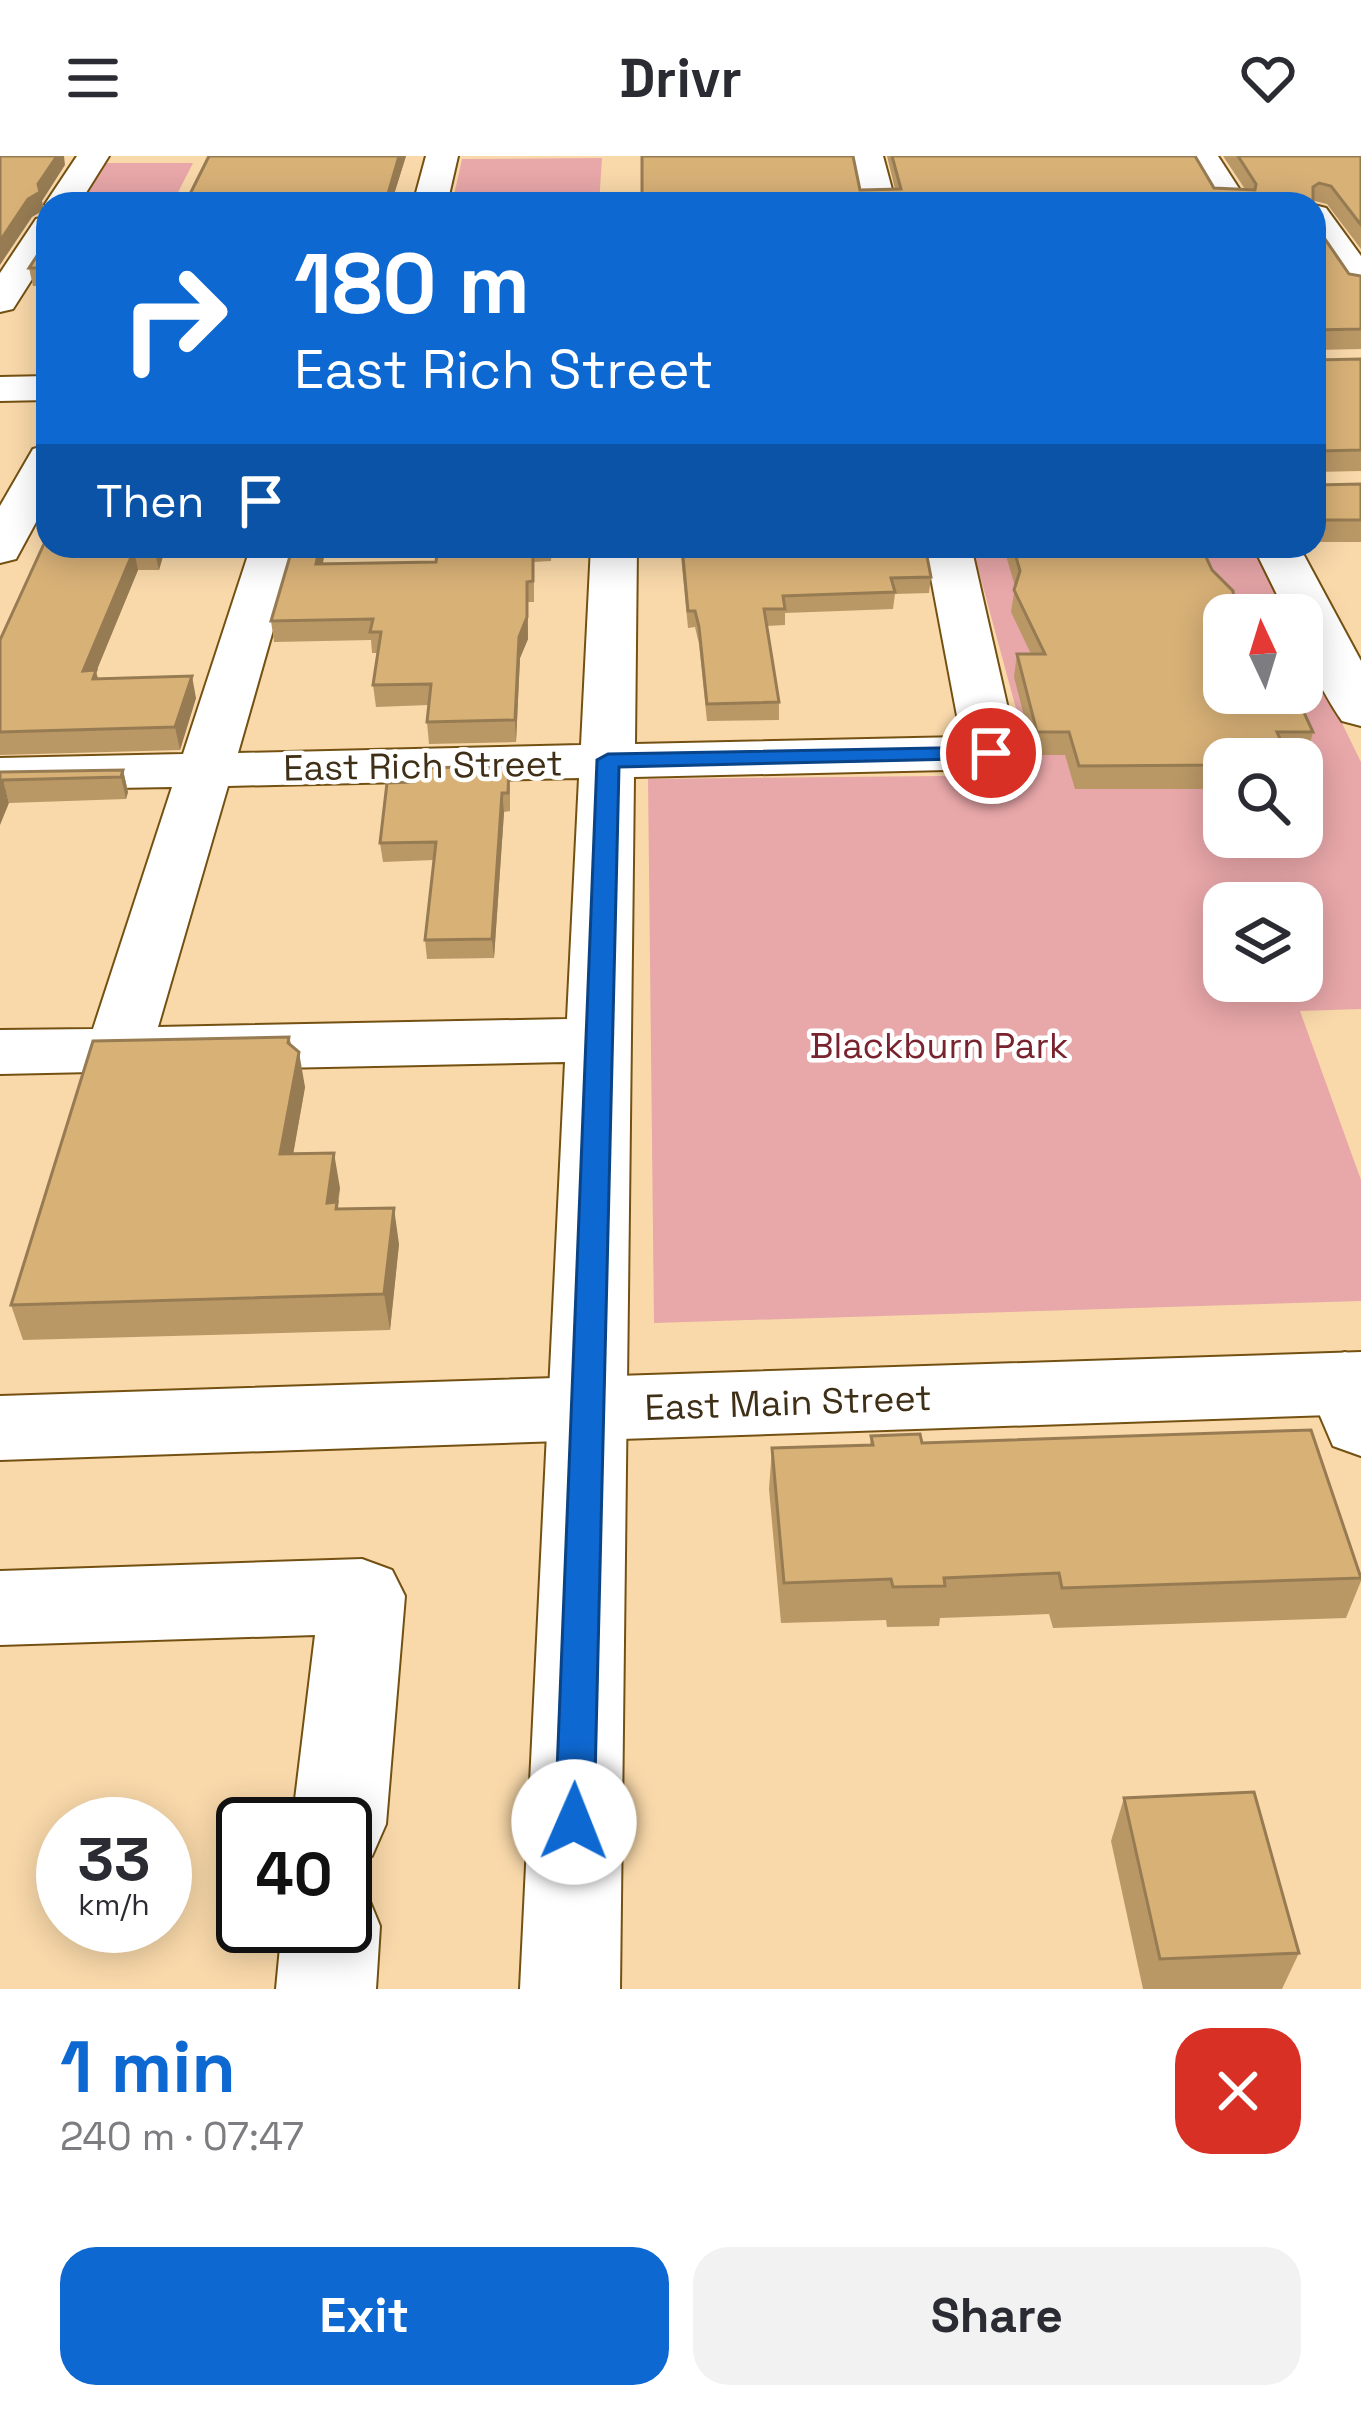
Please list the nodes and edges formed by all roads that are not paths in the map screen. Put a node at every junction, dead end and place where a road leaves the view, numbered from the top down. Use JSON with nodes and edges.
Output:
{"nodes":[{"id":1,"x":93,"y":156,"type":"edge"},
{"id":2,"x":442,"y":156,"type":"edge"},
{"id":3,"x":867,"y":156,"type":"edge"},
{"id":4,"x":1202,"y":156,"type":"edge"},
{"id":5,"x":70,"y":192,"type":"edge"},
{"id":6,"x":433,"y":192,"type":"edge"},
{"id":7,"x":876,"y":192,"type":"edge"},
{"id":8,"x":1224,"y":192,"type":"edge"},
{"id":9,"x":1361,"y":211,"type":"edge"},
{"id":10,"x":1326,"y":212,"type":"edge"},
{"id":11,"x":36,"y":224,"type":"edge"},
{"id":12,"x":1326,"y":234,"type":"edge"},
{"id":13,"x":1347,"y":271,"type":"edge"},
{"id":14,"x":36,"y":293,"type":"edge"},
{"id":15,"x":2,"y":295,"type":"edge"},
{"id":16,"x":36,"y":388,"type":"edge"},
{"id":17,"x":0,"y":389,"type":"edge"},
{"id":18,"x":23,"y":509,"type":"edge"},
{"id":19,"x":0,"y":549,"type":"edge"},
{"id":20,"x":270,"y":558,"type":"edge"},
{"id":21,"x":614,"y":558,"type":"edge"},
{"id":22,"x":951,"y":558,"type":"edge"},
{"id":23,"x":1282,"y":558,"type":"edge"},
{"id":24,"x":1361,"y":710,"type":"edge"},
{"id":25,"x":608,"y":760,"type":"junction"},
{"id":26,"x":205,"y":770,"type":"junction"},
{"id":27,"x":0,"y":774,"type":"edge"},
{"id":28,"x":602,"y":1040,"type":"junction"},
{"id":29,"x":119,"y":1050,"type":"junction"},
{"id":30,"x":0,"y":1052,"type":"edge"},
{"id":31,"x":1356,"y":1397,"type":"edge"},
{"id":32,"x":584,"y":1409,"type":"junction"},
{"id":33,"x":0,"y":1428,"type":"edge"},
{"id":34,"x":0,"y":1608,"type":"edge"},
{"id":35,"x":342,"y":1797,"type":"edge"},
{"id":36,"x":329,"y":1953,"type":"edge"},
{"id":37,"x":326,"y":1989,"type":"edge"},
{"id":38,"x":570,"y":1989,"type":"edge"}],
"edges":[{"from":1,"to":5,"type":"street"},
{"from":2,"to":6,"type":"street"},
{"from":3,"to":7,"type":"street"},
{"from":4,"to":8,"type":"street"},
{"from":9,"to":10,"type":"street"},
{"from":11,"to":15,"type":"street"},
{"from":12,"to":13,"type":"street"},
{"from":14,"to":15,"type":"street"},
{"from":16,"to":17,"type":"street"},
{"from":18,"to":19,"type":"street"},
{"from":20,"to":26,"type":"street"},
{"from":21,"to":25,"type":"street"},
{"from":22,"to":25,"type":"street","name":"East Rich Street"},
{"from":23,"to":24,"type":"street"},
{"from":25,"to":26,"type":"street","name":"East Rich Street"},
{"from":25,"to":28,"type":"street"},
{"from":26,"to":27,"type":"street","name":"East Rich Street"},
{"from":26,"to":29,"type":"street"},
{"from":28,"to":29,"type":"street"},
{"from":28,"to":32,"type":"street"},
{"from":29,"to":30,"type":"street"},
{"from":31,"to":32,"type":"street","name":"East Main Street"},
{"from":32,"to":33,"type":"street","name":"East Main Street"},
{"from":32,"to":38,"type":"street"},
{"from":34,"to":35,"type":"street"},
{"from":36,"to":37,"type":"street"}]}
